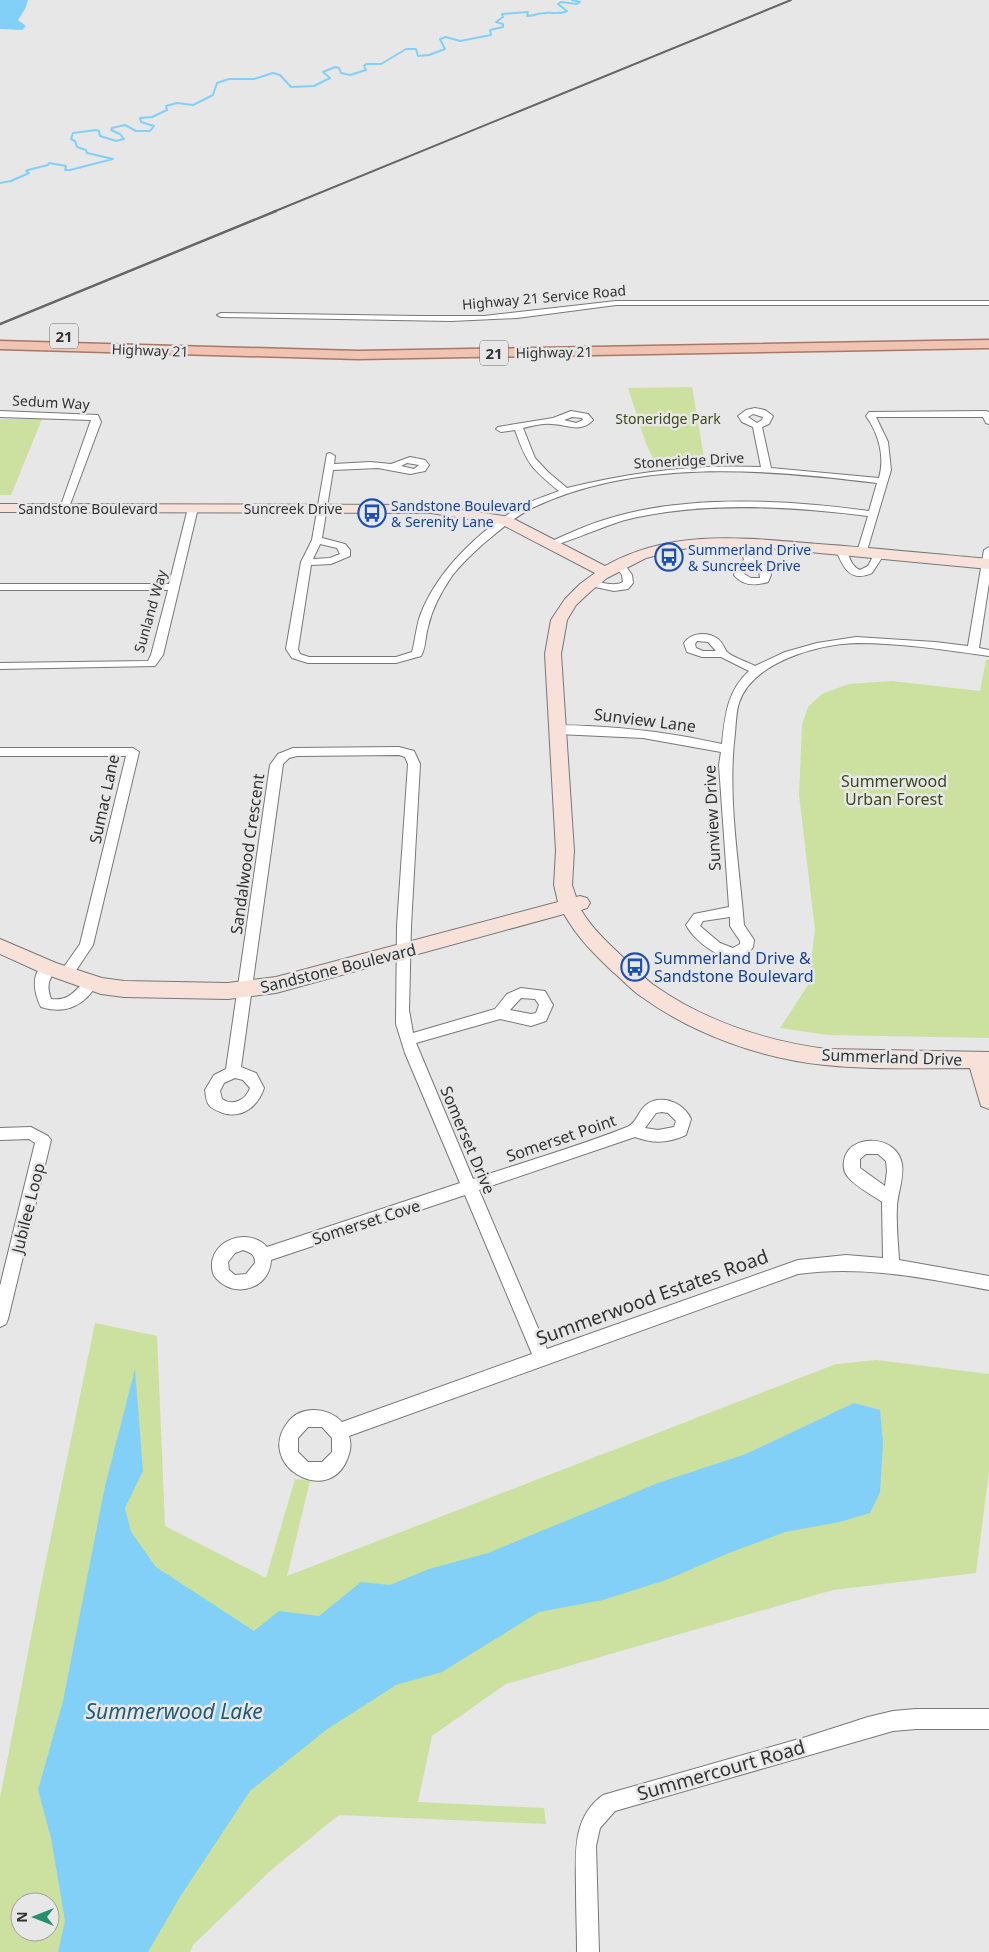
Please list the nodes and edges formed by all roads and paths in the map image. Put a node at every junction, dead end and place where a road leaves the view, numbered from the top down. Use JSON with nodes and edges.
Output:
{"nodes":[{"id":1,"x":989,"y":303,"type":"edge"},
{"id":2,"x":222,"y":315,"type":"dead end"},
{"id":3,"x":989,"y":331,"type":"edge"},
{"id":4,"x":0,"y":333,"type":"edge"},
{"id":5,"x":989,"y":344,"type":"edge"},
{"id":6,"x":0,"y":345,"type":"edge"},
{"id":7,"x":0,"y":414,"type":"edge"},
{"id":8,"x":556,"y":420,"type":"dead end"},
{"id":9,"x":989,"y":421,"type":"edge"},
{"id":10,"x":757,"y":426,"type":"dead end"},
{"id":11,"x":518,"y":427,"type":"junction"},
{"id":12,"x":501,"y":429,"type":"dead end"},
{"id":13,"x":330,"y":456,"type":"dead end"},
{"id":14,"x":392,"y":466,"type":"dead end"},
{"id":15,"x":328,"y":467,"type":"junction"},
{"id":16,"x":767,"y":471,"type":"junction"},
{"id":17,"x":883,"y":481,"type":"junction"},
{"id":18,"x":566,"y":492,"type":"junction"},
{"id":19,"x":322,"y":507,"type":"junction"},
{"id":20,"x":0,"y":508,"type":"edge"},
{"id":21,"x":65,"y":508,"type":"junction"},
{"id":22,"x":177,"y":508,"type":"joint"},
{"id":23,"x":193,"y":508,"type":"junction"},
{"id":24,"x":873,"y":514,"type":"junction"},
{"id":25,"x":505,"y":520,"type":"junction"},
{"id":26,"x":317,"y":540,"type":"junction"},
{"id":27,"x":744,"y":543,"type":"junction"},
{"id":28,"x":554,"y":544,"type":"junction"},
{"id":29,"x":841,"y":550,"type":"junction"},
{"id":30,"x":862,"y":552,"type":"junction"},
{"id":31,"x":880,"y":553,"type":"junction"},
{"id":32,"x":988,"y":559,"type":"edge"},
{"id":33,"x":749,"y":561,"type":"dead end"},
{"id":34,"x":306,"y":562,"type":"junction"},
{"id":35,"x":612,"y":568,"type":"junction"},
{"id":36,"x":590,"y":583,"type":"junction"},
{"id":37,"x":0,"y":587,"type":"edge"},
{"id":38,"x":173,"y":587,"type":"junction"},
{"id":39,"x":973,"y":650,"type":"junction"},
{"id":40,"x":989,"y":653,"type":"edge"},
{"id":41,"x":723,"y":654,"type":"dead end"},
{"id":42,"x":0,"y":666,"type":"edge"},
{"id":43,"x":757,"y":671,"type":"junction"},
{"id":44,"x":558,"y":730,"type":"junction"},
{"id":45,"x":727,"y":749,"type":"junction"},
{"id":46,"x":0,"y":752,"type":"edge"},
{"id":47,"x":574,"y":904,"type":"junction"},
{"id":48,"x":736,"y":910,"type":"dead end"},
{"id":49,"x":404,"y":926,"type":"joint"},
{"id":50,"x":0,"y":946,"type":"edge"},
{"id":51,"x":404,"y":952,"type":"junction"},
{"id":52,"x":57,"y":971,"type":"junction"},
{"id":53,"x":91,"y":982,"type":"junction"},
{"id":54,"x":244,"y":989,"type":"junction"},
{"id":55,"x":500,"y":1013,"type":"dead end"},
{"id":56,"x":408,"y":1040,"type":"junction"},
{"id":57,"x":983,"y":1060,"type":"edge"},
{"id":58,"x":233,"y":1072,"type":"dead end"},
{"id":59,"x":989,"y":1100,"type":"edge"},
{"id":60,"x":636,"y":1131,"type":"dead end"},
{"id":61,"x":0,"y":1134,"type":"edge"},
{"id":62,"x":469,"y":1188,"type":"junction"},
{"id":63,"x":890,"y":1199,"type":"dead end"},
{"id":64,"x":263,"y":1256,"type":"dead end"},
{"id":65,"x":891,"y":1266,"type":"junction"},
{"id":66,"x":989,"y":1283,"type":"edge"},
{"id":67,"x":0,"y":1319,"type":"edge"},
{"id":68,"x":543,"y":1359,"type":"junction"},
{"id":69,"x":340,"y":1432,"type":"dead end"},
{"id":70,"x":989,"y":1719,"type":"edge"},
{"id":71,"x":588,"y":1952,"type":"edge"}],
"edges":[{"from":1,"to":2,"type":"street","name":"Highway 21 Service Road"},
{"from":3,"to":4,"type":"main road","name":"Highway 21","number":"21"},
{"from":5,"to":6,"type":"main road","name":"Highway 21","number":"21"},
{"from":7,"to":21,"type":"street","name":"Sedum Way"},
{"from":8,"to":11,"type":"street"},
{"from":9,"to":17,"type":"street"},
{"from":10,"to":16,"type":"street"},
{"from":11,"to":12,"type":"street"},
{"from":11,"to":18,"type":"street"},
{"from":13,"to":15,"type":"street"},
{"from":14,"to":15,"type":"street"},
{"from":15,"to":19,"type":"street"},
{"from":16,"to":17,"type":"street","name":"Stoneridge Drive"},
{"from":16,"to":18,"type":"street","name":"Stoneridge Drive"},
{"from":17,"to":24,"type":"street"},
{"from":18,"to":25,"type":"street","name":"Stoneridge Drive"},
{"from":19,"to":23,"type":"street","name":"Suncreek Drive"},
{"from":19,"to":25,"type":"street","name":"Suncreek Drive"},
{"from":19,"to":26,"type":"street"},
{"from":20,"to":21,"type":"street","name":"Sandstone Boulevard"},
{"from":21,"to":22,"type":"street","name":"Sandstone Boulevard"},
{"from":22,"to":23,"type":"street","name":"Suncreek Drive"},
{"from":23,"to":38,"type":"street","name":"Sunland Way"},
{"from":24,"to":28,"type":"street"},
{"from":24,"to":30,"type":"street"},
{"from":25,"to":28,"type":"street","name":"Suncreek Drive"},
{"from":25,"to":34,"type":"street","name":"Stoneridge Drive"},
{"from":26,"to":34,"type":"street"},
{"from":26,"to":34,"type":"street"},
{"from":27,"to":29,"type":"street"},
{"from":27,"to":33,"type":"street"},
{"from":27,"to":35,"type":"street"},
{"from":28,"to":35,"type":"street","name":"Suncreek Drive"},
{"from":29,"to":30,"type":"street"},
{"from":29,"to":31,"type":"street"},
{"from":30,"to":31,"type":"street"},
{"from":31,"to":32,"type":"street"},
{"from":32,"to":39,"type":"street"},
{"from":35,"to":36,"type":"street"},
{"from":35,"to":36,"type":"street"},
{"from":36,"to":44,"type":"street","name":"Summerland Drive"},
{"from":37,"to":38,"type":"street"},
{"from":38,"to":42,"type":"street","name":"Sunland Way"},
{"from":39,"to":40,"type":"street","name":"Sunview Drive"},
{"from":39,"to":43,"type":"street","name":"Sunview Drive"},
{"from":41,"to":43,"type":"street"},
{"from":43,"to":45,"type":"street","name":"Sunview Drive"},
{"from":44,"to":45,"type":"street","name":"Sunview Lane"},
{"from":44,"to":47,"type":"street","name":"Summerland Drive"},
{"from":45,"to":48,"type":"street","name":"Sunview Drive"},
{"from":46,"to":52,"type":"street","name":"Sumac Lane"},
{"from":47,"to":51,"type":"street","name":"Sandstone Boulevard"},
{"from":47,"to":57,"type":"street","name":"Summerland Drive"},
{"from":49,"to":51,"type":"street","name":"Somerset Drive"},
{"from":49,"to":54,"type":"street","name":"Sandalwood Crescent"},
{"from":50,"to":52,"type":"street","name":"Sandstone Boulevard"},
{"from":51,"to":54,"type":"street","name":"Sandstone Boulevard"},
{"from":51,"to":56,"type":"street","name":"Somerset Drive"},
{"from":52,"to":53,"type":"street","name":"Sandstone Boulevard"},
{"from":52,"to":53,"type":"street"},
{"from":53,"to":54,"type":"street","name":"Sandstone Boulevard"},
{"from":54,"to":58,"type":"street"},
{"from":55,"to":56,"type":"street"},
{"from":56,"to":62,"type":"street","name":"Somerset Drive"},
{"from":57,"to":59,"type":"street"},
{"from":60,"to":62,"type":"street","name":"Somerset Point"},
{"from":61,"to":67,"type":"street","name":"Jubilee Loop"},
{"from":62,"to":64,"type":"street","name":"Somerset Cove"},
{"from":62,"to":68,"type":"street","name":"Somerset Drive"},
{"from":63,"to":65,"type":"street"},
{"from":65,"to":66,"type":"street","name":"Summerwood Estates Road"},
{"from":65,"to":68,"type":"street","name":"Summerwood Estates Road"},
{"from":68,"to":69,"type":"street","name":"Summerwood Estates Road"},
{"from":70,"to":71,"type":"street","name":"Summercourt Road"}]}
